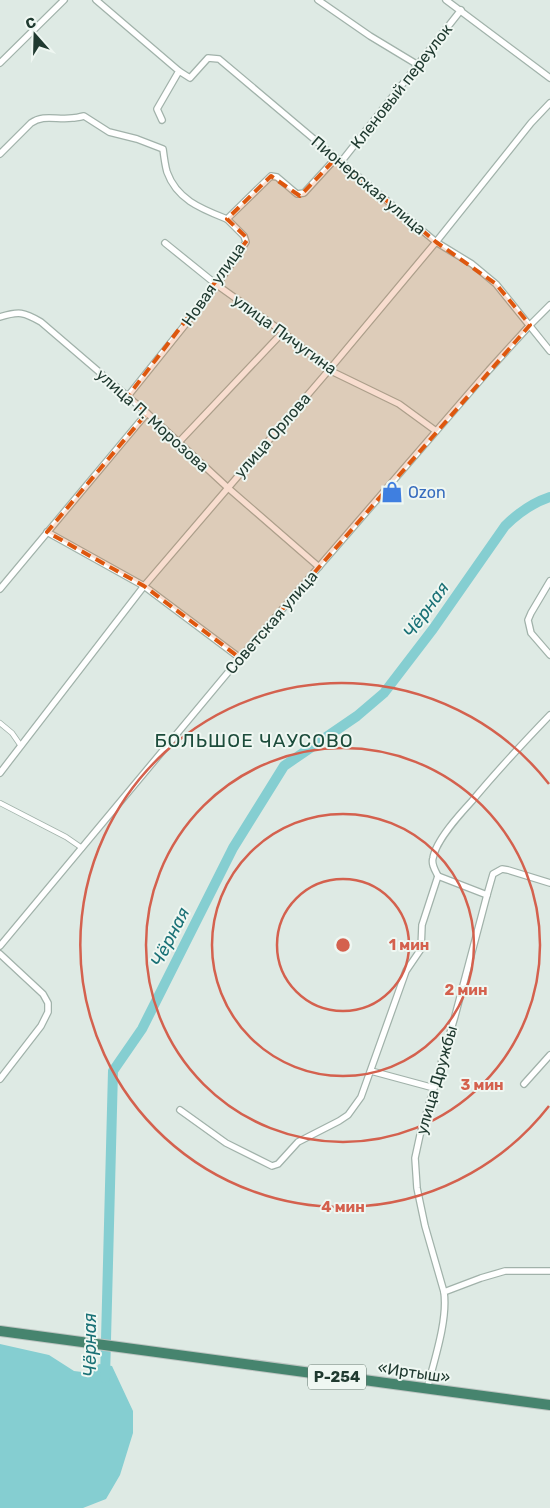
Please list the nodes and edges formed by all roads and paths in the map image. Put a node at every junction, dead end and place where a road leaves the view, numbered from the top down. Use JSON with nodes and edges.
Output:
{"nodes":[{"id":1,"x":64,"y":0,"type":"edge"},
{"id":2,"x":96,"y":0,"type":"edge"},
{"id":3,"x":318,"y":0,"type":"edge"},
{"id":4,"x":446,"y":0,"type":"edge"},
{"id":5,"x":461,"y":10,"type":"junction"},
{"id":6,"x":0,"y":63,"type":"edge"},
{"id":7,"x":418,"y":65,"type":"junction"},
{"id":8,"x":179,"y":71,"type":"junction"},
{"id":9,"x":550,"y":78,"type":"edge"},
{"id":10,"x":550,"y":103,"type":"edge"},
{"id":11,"x":162,"y":120,"type":"dead end"},
{"id":12,"x":0,"y":154,"type":"edge"},
{"id":13,"x":339,"y":160,"type":"junction"},
{"id":14,"x":227,"y":219,"type":"junction"},
{"id":15,"x":436,"y":242,"type":"junction"},
{"id":16,"x":164,"y":243,"type":"dead end"},
{"id":17,"x":216,"y":284,"type":"junction"},
{"id":18,"x":550,"y":305,"type":"edge"},
{"id":19,"x":0,"y":317,"type":"edge"},
{"id":20,"x":530,"y":325,"type":"junction"},
{"id":21,"x":283,"y":332,"type":"junction"},
{"id":22,"x":550,"y":351,"type":"edge"},
{"id":23,"x":329,"y":370,"type":"junction"},
{"id":24,"x":128,"y":396,"type":"junction"},
{"id":25,"x":147,"y":413,"type":"junction"},
{"id":26,"x":436,"y":431,"type":"junction"},
{"id":27,"x":179,"y":442,"type":"junction"},
{"id":28,"x":227,"y":487,"type":"junction"},
{"id":29,"x":47,"y":532,"type":"junction"},
{"id":30,"x":319,"y":567,"type":"junction"},
{"id":31,"x":550,"y":581,"type":"edge"},
{"id":32,"x":144,"y":586,"type":"junction"},
{"id":33,"x":0,"y":589,"type":"edge"},
{"id":34,"x":550,"y":656,"type":"edge"},
{"id":35,"x":240,"y":658,"type":"junction"},
{"id":36,"x":550,"y":715,"type":"edge"},
{"id":37,"x":0,"y":723,"type":"edge"},
{"id":38,"x":21,"y":746,"type":"junction"},
{"id":39,"x":0,"y":773,"type":"edge"},
{"id":40,"x":0,"y":803,"type":"edge"},
{"id":41,"x":82,"y":848,"type":"junction"},
{"id":42,"x":438,"y":876,"type":"junction"},
{"id":43,"x":550,"y":883,"type":"edge"},
{"id":44,"x":486,"y":895,"type":"junction"},
{"id":45,"x":0,"y":946,"type":"edge"},
{"id":46,"x":0,"y":954,"type":"edge"},
{"id":47,"x":550,"y":1055,"type":"edge"},
{"id":48,"x":371,"y":1071,"type":"junction"},
{"id":49,"x":0,"y":1079,"type":"edge"},
{"id":50,"x":524,"y":1084,"type":"dead end"},
{"id":51,"x":434,"y":1088,"type":"junction"},
{"id":52,"x":180,"y":1110,"type":"dead end"},
{"id":53,"x":550,"y":1271,"type":"edge"},
{"id":54,"x":444,"y":1292,"type":"junction"},
{"id":55,"x":0,"y":1331,"type":"edge"},
{"id":56,"x":427,"y":1389,"type":"junction"},
{"id":57,"x":550,"y":1405,"type":"edge"}],
"edges":[{"from":1,"to":6,"type":"street"},
{"from":2,"to":8,"type":"street"},
{"from":3,"to":7,"type":"street"},
{"from":4,"to":5,"type":"street"},
{"from":5,"to":7,"type":"street","name":"Кленовый переулок"},
{"from":5,"to":9,"type":"street"},
{"from":7,"to":13,"type":"street","name":"Кленовый переулок"},
{"from":8,"to":11,"type":"street"},
{"from":8,"to":13,"type":"street","name":"Пионерская улица"},
{"from":10,"to":15,"type":"street","name":"улица Орлова"},
{"from":12,"to":14,"type":"street"},
{"from":13,"to":14,"type":"street","name":"Новая улица"},
{"from":13,"to":15,"type":"street","name":"Пионерская улица"},
{"from":14,"to":17,"type":"street","name":"Новая улица"},
{"from":15,"to":20,"type":"street","name":"Пионерская улица"},
{"from":15,"to":23,"type":"street","name":"улица Орлова"},
{"from":16,"to":17,"type":"street","name":"улица Пичугина"},
{"from":17,"to":21,"type":"street","name":"улица Пичугина"},
{"from":17,"to":24,"type":"street","name":"Новая улица"},
{"from":18,"to":20,"type":"street","name":"Советская улица"},
{"from":19,"to":24,"type":"street","name":"улица П. Морозова"},
{"from":20,"to":22,"type":"street","name":"Пионерская улица"},
{"from":20,"to":26,"type":"street","name":"Советская улица"},
{"from":21,"to":23,"type":"street","name":"улица Пичугина"},
{"from":21,"to":27,"type":"street"},
{"from":23,"to":26,"type":"street","name":"улица Пичугина"},
{"from":23,"to":28,"type":"street","name":"улица Орлова"},
{"from":24,"to":25,"type":"street","name":"улица П. Морозова"},
{"from":25,"to":27,"type":"street","name":"улица П. Морозова"},
{"from":25,"to":29,"type":"street"},
{"from":26,"to":30,"type":"street","name":"Советская улица"},
{"from":27,"to":28,"type":"street","name":"улица П. Морозова"},
{"from":28,"to":30,"type":"street","name":"улица П. Морозова"},
{"from":28,"to":32,"type":"street","name":"улица Орлова"},
{"from":29,"to":32,"type":"street"},
{"from":29,"to":33,"type":"street"},
{"from":30,"to":35,"type":"street","name":"Советская улица"},
{"from":31,"to":34,"type":"street"},
{"from":32,"to":35,"type":"street"},
{"from":32,"to":38,"type":"street","name":"улица Орлова"},
{"from":35,"to":41,"type":"street","name":"Советская улица"},
{"from":36,"to":42,"type":"street"},
{"from":37,"to":38,"type":"street"},
{"from":38,"to":39,"type":"street","name":"улица Орлова"},
{"from":40,"to":41,"type":"street"},
{"from":41,"to":45,"type":"street","name":"Советская улица"},
{"from":42,"to":44,"type":"street"},
{"from":42,"to":48,"type":"street"},
{"from":43,"to":44,"type":"street","name":"улица Дружбы"},
{"from":44,"to":51,"type":"street","name":"улица Дружбы"},
{"from":46,"to":49,"type":"street"},
{"from":47,"to":50,"type":"street"},
{"from":48,"to":51,"type":"street"},
{"from":48,"to":52,"type":"street"},
{"from":51,"to":54,"type":"street","name":"улица Дружбы"},
{"from":53,"to":54,"type":"street"},
{"from":54,"to":56,"type":"street","name":"улица Дружбы"},
{"from":55,"to":56,"type":"highway","name":"«Иртыш»","number":"Р-254"},
{"from":56,"to":57,"type":"highway","name":"«Иртыш»","number":"Р-254"}]}
